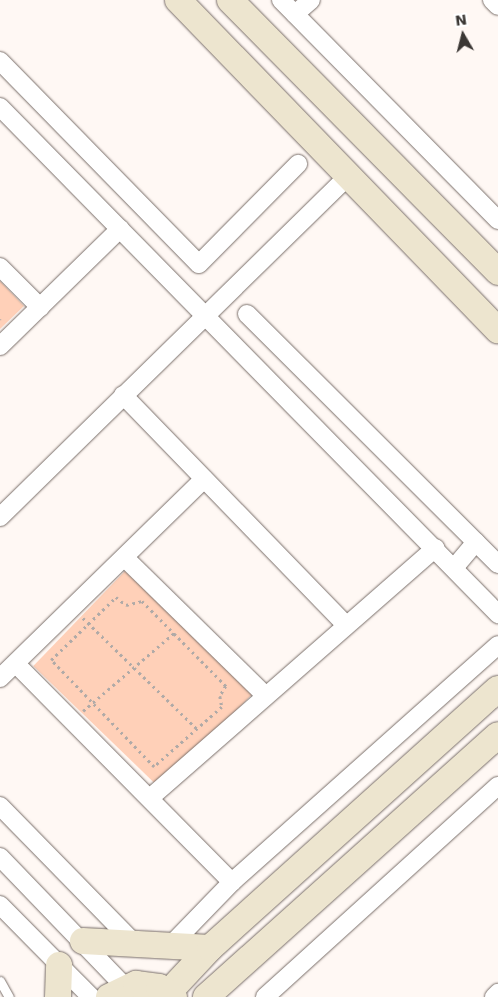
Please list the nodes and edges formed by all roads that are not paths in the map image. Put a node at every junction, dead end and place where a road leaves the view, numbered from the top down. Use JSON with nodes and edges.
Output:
{"nodes":[{"id":1,"x":178,"y":0,"type":"edge"},
{"id":2,"x":230,"y":0,"type":"edge"},
{"id":3,"x":281,"y":0,"type":"edge"},
{"id":4,"x":311,"y":0,"type":"edge"},
{"id":5,"x":492,"y":0,"type":"edge"},
{"id":6,"x":498,"y":6,"type":"edge"},
{"id":7,"x":295,"y":14,"type":"junction"},
{"id":8,"x":0,"y":61,"type":"edge"},
{"id":9,"x":0,"y":107,"type":"edge"},
{"id":10,"x":298,"y":164,"type":"dead end"},
{"id":11,"x":348,"y":176,"type":"junction"},
{"id":12,"x":498,"y":220,"type":"edge"},
{"id":13,"x":120,"y":229,"type":"junction"},
{"id":14,"x":0,"y":267,"type":"edge"},
{"id":15,"x":498,"y":272,"type":"edge"},
{"id":16,"x":40,"y":307,"type":"junction"},
{"id":17,"x":247,"y":314,"type":"dead end"},
{"id":18,"x":204,"y":316,"type":"junction"},
{"id":19,"x":498,"y":330,"type":"edge"},
{"id":20,"x":0,"y":346,"type":"edge"},
{"id":21,"x":123,"y":396,"type":"junction"},
{"id":22,"x":204,"y":479,"type":"junction"},
{"id":23,"x":0,"y":517,"type":"edge"},
{"id":24,"x":476,"y":542,"type":"junction"},
{"id":25,"x":435,"y":548,"type":"junction"},
{"id":26,"x":125,"y":558,"type":"junction"},
{"id":27,"x":498,"y":564,"type":"edge"},
{"id":28,"x":454,"y":568,"type":"junction"},
{"id":29,"x":498,"y":614,"type":"edge"},
{"id":30,"x":346,"y":625,"type":"junction"},
{"id":31,"x":498,"y":645,"type":"edge"},
{"id":32,"x":16,"y":664,"type":"junction"},
{"id":33,"x":0,"y":678,"type":"edge"},
{"id":34,"x":498,"y":689,"type":"edge"},
{"id":35,"x":266,"y":696,"type":"junction"},
{"id":36,"x":498,"y":734,"type":"edge"},
{"id":37,"x":498,"y":786,"type":"edge"},
{"id":38,"x":151,"y":797,"type":"junction"},
{"id":39,"x":0,"y":806,"type":"edge"},
{"id":40,"x":0,"y":857,"type":"edge"},
{"id":41,"x":232,"y":882,"type":"junction"},
{"id":42,"x":0,"y":905,"type":"edge"},
{"id":43,"x":83,"y":941,"type":"junction"},
{"id":44,"x":134,"y":943,"type":"junction"},
{"id":45,"x":171,"y":945,"type":"junction"},
{"id":46,"x":210,"y":948,"type":"junction"},
{"id":47,"x":59,"y":965,"type":"junction"},
{"id":48,"x":238,"y":966,"type":"junction"},
{"id":49,"x":0,"y":981,"type":"edge"},
{"id":50,"x":117,"y":992,"type":"edge"},
{"id":51,"x":498,"y":993,"type":"edge"},
{"id":52,"x":172,"y":995,"type":"edge"},
{"id":53,"x":9,"y":997,"type":"edge"},
{"id":54,"x":58,"y":997,"type":"edge"},
{"id":55,"x":90,"y":997,"type":"edge"},
{"id":56,"x":206,"y":997,"type":"edge"},
{"id":57,"x":236,"y":997,"type":"edge"},
{"id":58,"x":265,"y":997,"type":"edge"},
{"id":59,"x":494,"y":997,"type":"edge"}],
"edges":[{"from":1,"to":11,"type":"street"},
{"from":2,"to":15,"type":"street"},
{"from":3,"to":7,"type":"street"},
{"from":4,"to":7,"type":"street"},
{"from":5,"to":6,"type":"street"},
{"from":7,"to":12,"type":"street"},
{"from":8,"to":10,"type":"street"},
{"from":9,"to":13,"type":"street"},
{"from":11,"to":18,"type":"street"},
{"from":11,"to":19,"type":"street"},
{"from":13,"to":16,"type":"street"},
{"from":13,"to":18,"type":"street"},
{"from":14,"to":16,"type":"street"},
{"from":16,"to":20,"type":"street"},
{"from":17,"to":24,"type":"street"},
{"from":18,"to":21,"type":"street"},
{"from":18,"to":25,"type":"street"},
{"from":21,"to":22,"type":"street"},
{"from":21,"to":23,"type":"street"},
{"from":22,"to":26,"type":"street"},
{"from":22,"to":30,"type":"street"},
{"from":24,"to":27,"type":"street"},
{"from":24,"to":28,"type":"street"},
{"from":25,"to":28,"type":"street"},
{"from":25,"to":30,"type":"street"},
{"from":26,"to":32,"type":"street"},
{"from":26,"to":35,"type":"street"},
{"from":28,"to":29,"type":"street"},
{"from":30,"to":35,"type":"street"},
{"from":31,"to":41,"type":"street"},
{"from":32,"to":33,"type":"street"},
{"from":32,"to":38,"type":"street"},
{"from":34,"to":46,"type":"street"},
{"from":35,"to":38,"type":"street"},
{"from":36,"to":48,"type":"street"},
{"from":37,"to":58,"type":"street"},
{"from":38,"to":41,"type":"street"},
{"from":39,"to":44,"type":"street"},
{"from":40,"to":43,"type":"street"},
{"from":41,"to":45,"type":"street"},
{"from":42,"to":47,"type":"street"},
{"from":43,"to":44,"type":"street"},
{"from":43,"to":50,"type":"street"},
{"from":44,"to":45,"type":"street"},
{"from":45,"to":46,"type":"street"},
{"from":46,"to":52,"type":"street"},
{"from":47,"to":54,"type":"street"},
{"from":47,"to":55,"type":"street"},
{"from":48,"to":56,"type":"street"},
{"from":48,"to":57,"type":"street"},
{"from":49,"to":53,"type":"lane"},
{"from":50,"to":52,"type":"street"},
{"from":51,"to":59,"type":"street"}]}
